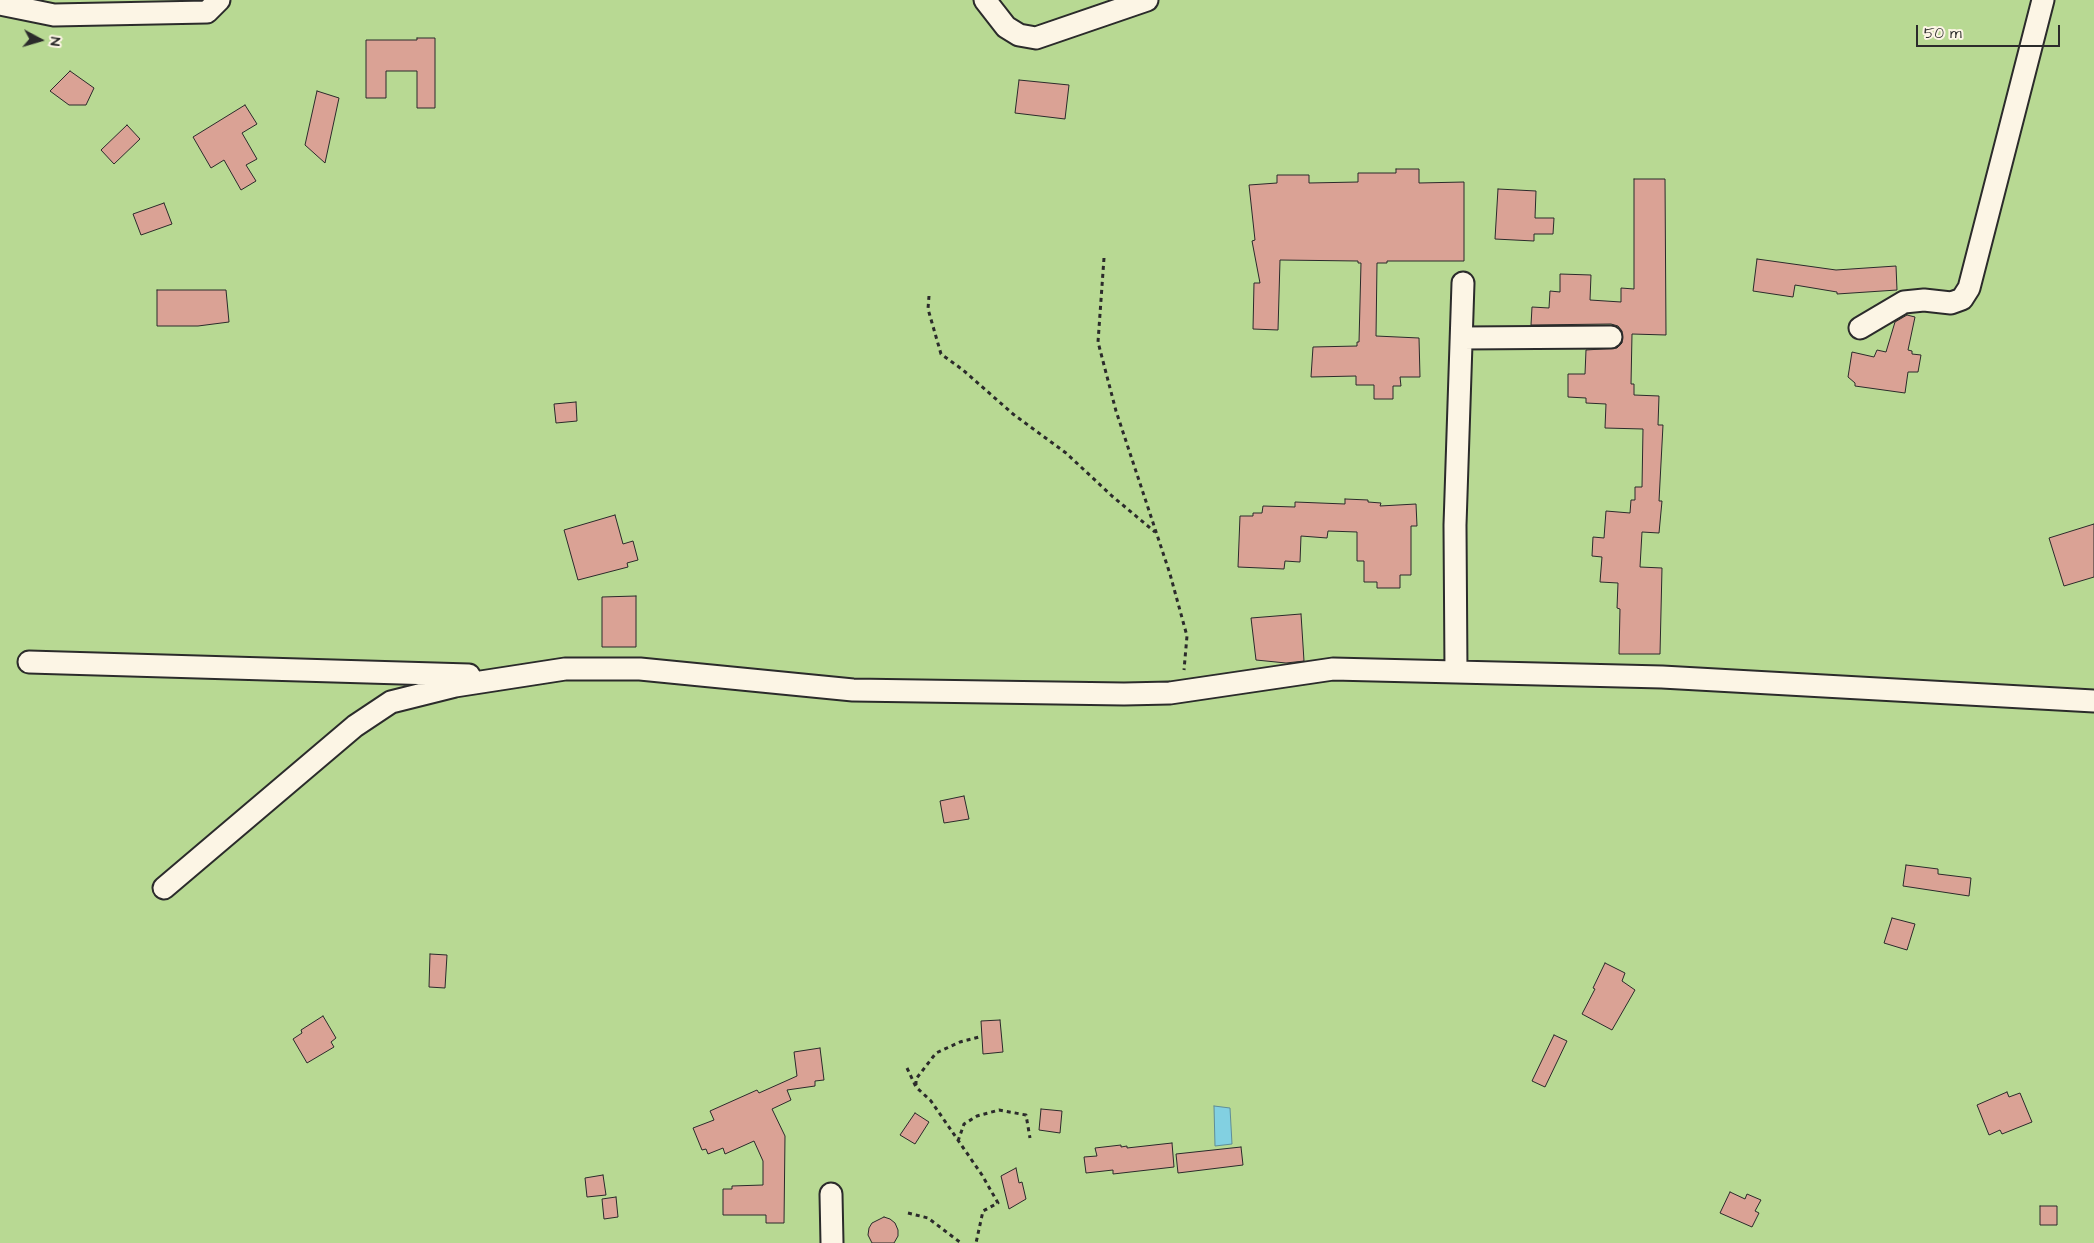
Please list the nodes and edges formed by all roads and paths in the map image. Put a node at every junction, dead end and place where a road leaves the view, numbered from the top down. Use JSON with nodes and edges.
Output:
{"nodes":[{"id":1,"x":219,"y":0,"type":"edge"},
{"id":2,"x":985,"y":0,"type":"edge"},
{"id":3,"x":1147,"y":0,"type":"edge"},
{"id":4,"x":2043,"y":0,"type":"edge"},
{"id":5,"x":0,"y":4,"type":"edge"},
{"id":6,"x":1104,"y":258,"type":"dead end"},
{"id":7,"x":1463,"y":283,"type":"dead end"},
{"id":8,"x":929,"y":296,"type":"dead end"},
{"id":9,"x":1860,"y":328,"type":"dead end"},
{"id":10,"x":1611,"y":337,"type":"dead end"},
{"id":11,"x":1462,"y":338,"type":"junction"},
{"id":12,"x":1155,"y":532,"type":"junction"},
{"id":13,"x":29,"y":662,"type":"dead end"},
{"id":14,"x":1456,"y":672,"type":"junction"},
{"id":15,"x":518,"y":677,"type":"junction"},
{"id":16,"x":1182,"y":691,"type":"junction"},
{"id":17,"x":2094,"y":701,"type":"edge"},
{"id":18,"x":164,"y":888,"type":"dead end"},
{"id":19,"x":979,"y":1038,"type":"dead end"},
{"id":20,"x":907,"y":1068,"type":"dead end"},
{"id":21,"x":916,"y":1087,"type":"junction"},
{"id":22,"x":1030,"y":1138,"type":"dead end"},
{"id":23,"x":958,"y":1142,"type":"junction"},
{"id":24,"x":831,"y":1194,"type":"dead end"},
{"id":25,"x":908,"y":1213,"type":"dead end"},
{"id":26,"x":832,"y":1243,"type":"edge"},
{"id":27,"x":961,"y":1243,"type":"edge"},
{"id":28,"x":976,"y":1243,"type":"edge"}],
"edges":[{"from":1,"to":5,"type":"street"},
{"from":2,"to":3,"type":"street"},
{"from":4,"to":9,"type":"street"},
{"from":6,"to":12,"type":"path"},
{"from":7,"to":11,"type":"street"},
{"from":8,"to":12,"type":"path"},
{"from":10,"to":11,"type":"street"},
{"from":11,"to":14,"type":"street"},
{"from":12,"to":16,"type":"path"},
{"from":13,"to":15,"type":"street"},
{"from":14,"to":16,"type":"street"},
{"from":14,"to":17,"type":"street"},
{"from":15,"to":16,"type":"street"},
{"from":15,"to":18,"type":"street"},
{"from":19,"to":21,"type":"path"},
{"from":20,"to":21,"type":"path"},
{"from":21,"to":23,"type":"path"},
{"from":22,"to":23,"type":"path"},
{"from":23,"to":28,"type":"path"},
{"from":24,"to":26,"type":"street"},
{"from":25,"to":27,"type":"path"}]}
